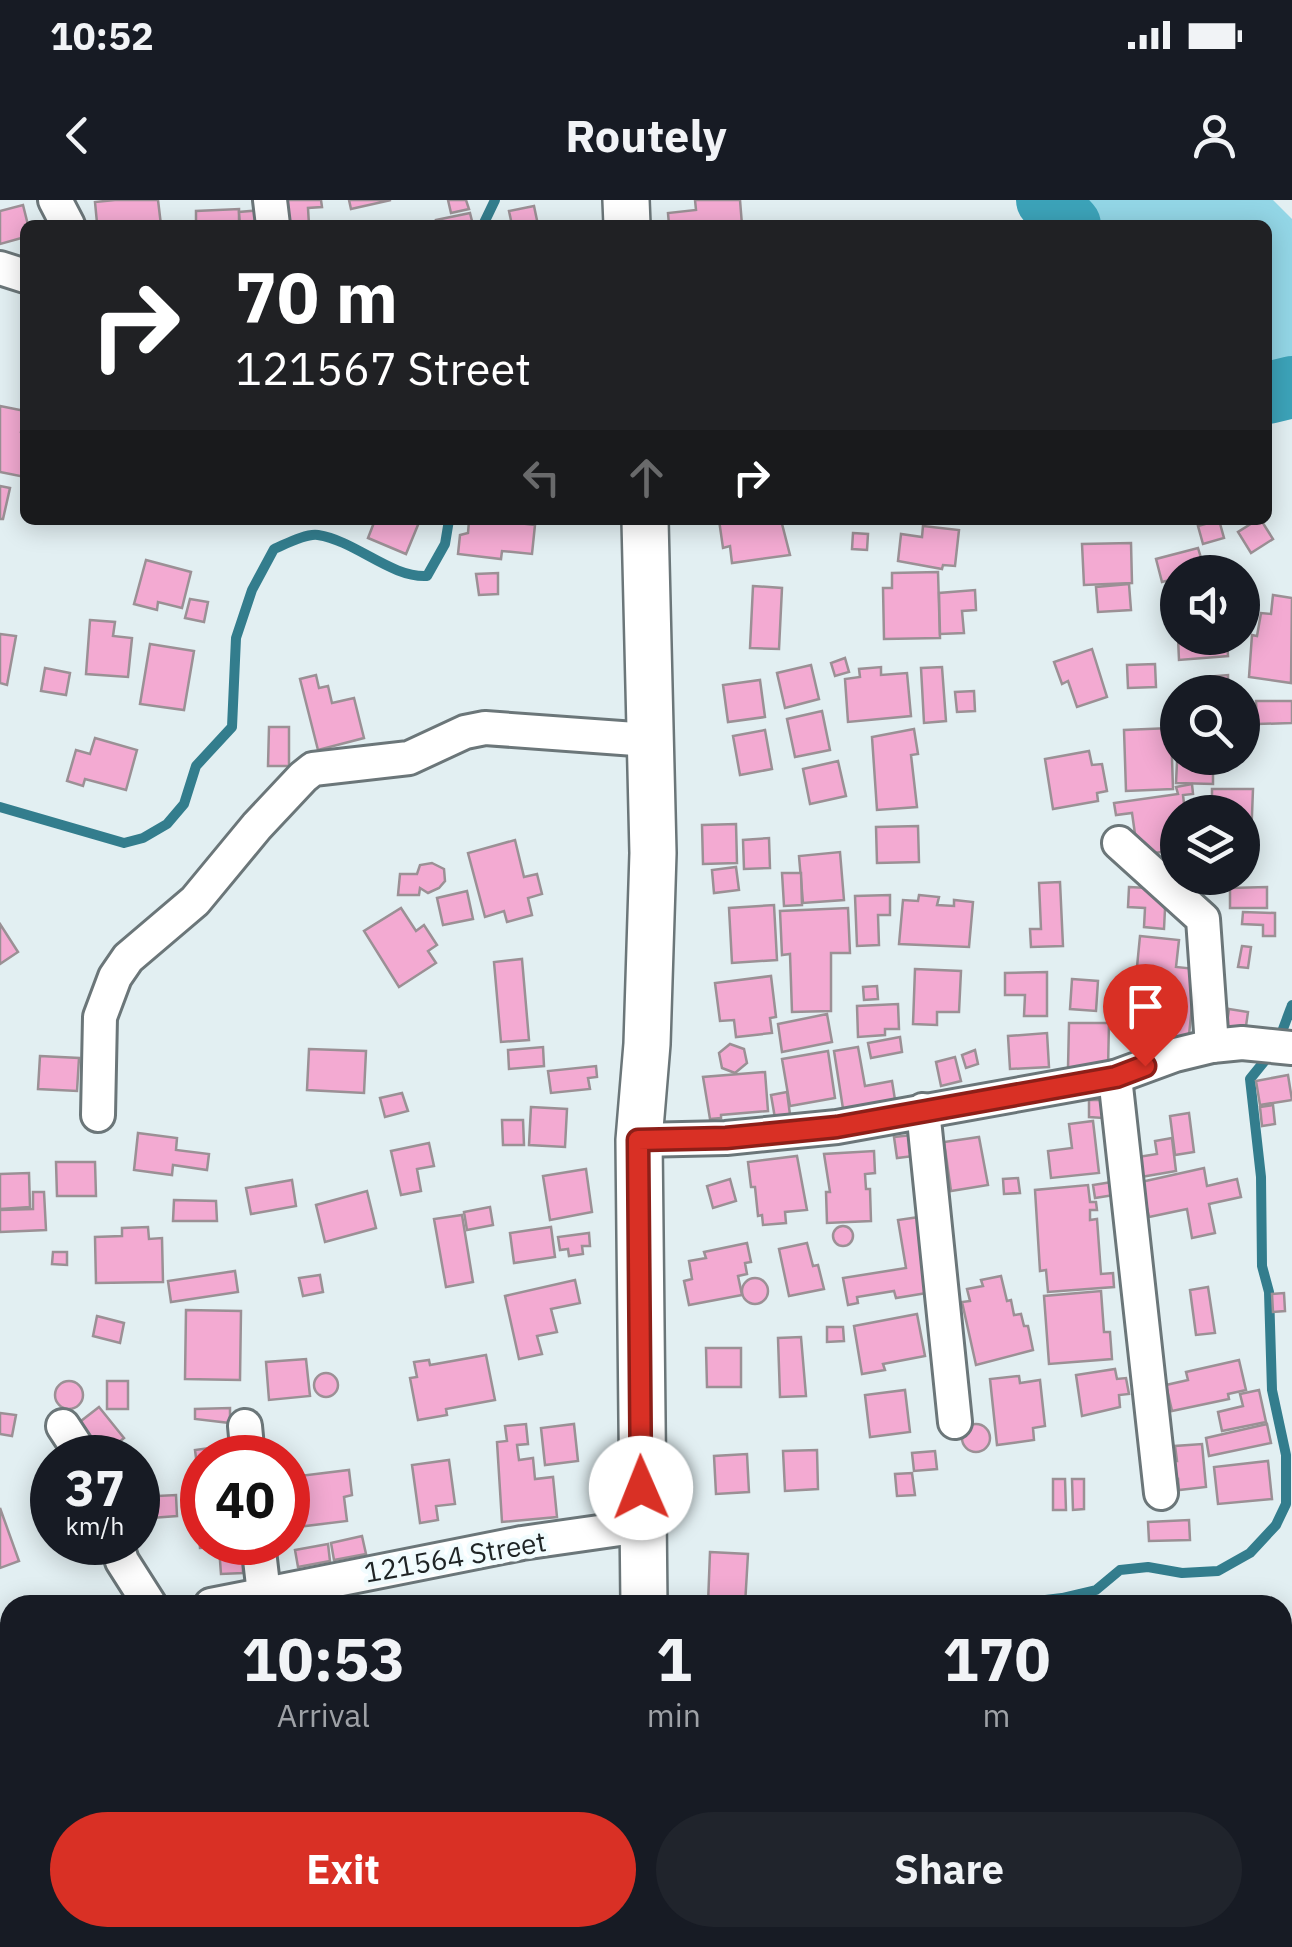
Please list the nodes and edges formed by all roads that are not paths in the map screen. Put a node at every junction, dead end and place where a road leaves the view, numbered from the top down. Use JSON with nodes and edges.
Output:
{"nodes":[{"id":1,"x":644,"y":525,"type":"edge"},
{"id":2,"x":649,"y":740,"type":"junction"},
{"id":3,"x":1120,"y":843,"type":"dead end"},
{"id":4,"x":1212,"y":1046,"type":"junction"},
{"id":5,"x":1292,"y":1048,"type":"edge"},
{"id":6,"x":1116,"y":1077,"type":"junction"},
{"id":7,"x":923,"y":1110,"type":"junction"},
{"id":8,"x":98,"y":1115,"type":"dead end"},
{"id":9,"x":638,"y":1140,"type":"junction"},
{"id":10,"x":955,"y":1422,"type":"dead end"},
{"id":11,"x":63,"y":1426,"type":"dead end"},
{"id":12,"x":69,"y":1435,"type":"edge"},
{"id":13,"x":1161,"y":1492,"type":"dead end"},
{"id":14,"x":641,"y":1526,"type":"junction"},
{"id":15,"x":124,"y":1565,"type":"edge"},
{"id":16,"x":261,"y":1565,"type":"edge"},
{"id":17,"x":264,"y":1594,"type":"junction"},
{"id":18,"x":143,"y":1595,"type":"edge"},
{"id":19,"x":259,"y":1595,"type":"edge"},
{"id":20,"x":644,"y":1595,"type":"edge"}],
"edges":[{"from":1,"to":2,"type":"street"},
{"from":2,"to":8,"type":"street"},
{"from":2,"to":9,"type":"street"},
{"from":3,"to":4,"type":"street"},
{"from":4,"to":5,"type":"street"},
{"from":4,"to":6,"type":"street"},
{"from":6,"to":7,"type":"street"},
{"from":6,"to":13,"type":"street"},
{"from":7,"to":9,"type":"street"},
{"from":7,"to":10,"type":"street"},
{"from":9,"to":14,"type":"street"},
{"from":11,"to":12,"type":"street"},
{"from":14,"to":17,"type":"street","name":"121564 Street"},
{"from":14,"to":20,"type":"street"},
{"from":15,"to":18,"type":"street"},
{"from":16,"to":17,"type":"street"},
{"from":17,"to":19,"type":"street","name":"121564 Street"}]}
